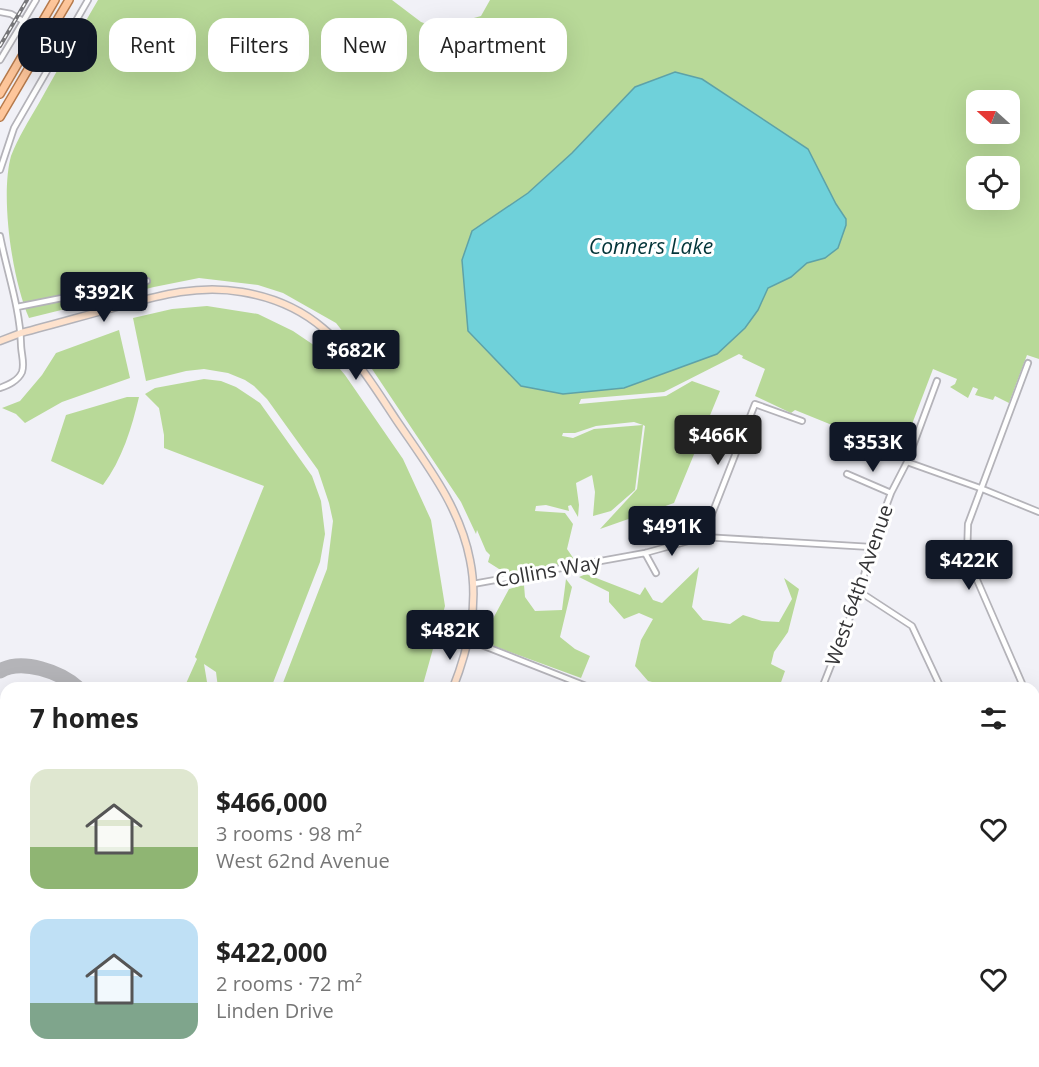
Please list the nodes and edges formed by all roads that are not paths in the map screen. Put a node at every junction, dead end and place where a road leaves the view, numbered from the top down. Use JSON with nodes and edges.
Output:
{"nodes":[{"id":1,"x":36,"y":0,"type":"edge"},
{"id":2,"x":55,"y":0,"type":"edge"},
{"id":3,"x":69,"y":0,"type":"edge"},
{"id":4,"x":88,"y":0,"type":"edge"},
{"id":5,"x":0,"y":12,"type":"edge"},
{"id":6,"x":18,"y":18,"type":"edge"},
{"id":7,"x":25,"y":18,"type":"edge"},
{"id":8,"x":18,"y":29,"type":"edge"},
{"id":9,"x":0,"y":60,"type":"edge"},
{"id":10,"x":0,"y":94,"type":"edge"},
{"id":11,"x":0,"y":117,"type":"edge"},
{"id":12,"x":0,"y":170,"type":"edge"},
{"id":13,"x":0,"y":236,"type":"edge"},
{"id":14,"x":147,"y":280,"type":"dead end"},
{"id":15,"x":17,"y":307,"type":"junction"},
{"id":16,"x":21,"y":333,"type":"junction"},
{"id":17,"x":0,"y":341,"type":"edge"},
{"id":18,"x":1028,"y":363,"type":"dead end"},
{"id":19,"x":937,"y":381,"type":"dead end"},
{"id":20,"x":0,"y":388,"type":"edge"},
{"id":21,"x":802,"y":421,"type":"dead end"},
{"id":22,"x":907,"y":462,"type":"junction"},
{"id":23,"x":847,"y":474,"type":"dead end"},
{"id":24,"x":980,"y":488,"type":"junction"},
{"id":25,"x":891,"y":493,"type":"junction"},
{"id":26,"x":1039,"y":512,"type":"edge"},
{"id":27,"x":703,"y":537,"type":"junction"},
{"id":28,"x":871,"y":547,"type":"junction"},
{"id":29,"x":645,"y":552,"type":"junction"},
{"id":30,"x":656,"y":573,"type":"dead end"},
{"id":31,"x":473,"y":584,"type":"junction"},
{"id":32,"x":860,"y":592,"type":"junction"},
{"id":33,"x":469,"y":640,"type":"junction"},
{"id":34,"x":455,"y":682,"type":"edge"},
{"id":35,"x":576,"y":682,"type":"edge"},
{"id":36,"x":825,"y":682,"type":"edge"},
{"id":37,"x":938,"y":682,"type":"edge"},
{"id":38,"x":1021,"y":682,"type":"edge"}],
"edges":[{"from":1,"to":7,"type":"street"},
{"from":2,"to":10,"type":"main road"},
{"from":3,"to":11,"type":"main road"},
{"from":4,"to":12,"type":"street"},
{"from":5,"to":6,"type":"street"},
{"from":8,"to":9,"type":"street"},
{"from":13,"to":15,"type":"street"},
{"from":14,"to":15,"type":"street"},
{"from":15,"to":16,"type":"street"},
{"from":16,"to":17,"type":"main road"},
{"from":16,"to":20,"type":"street"},
{"from":16,"to":31,"type":"main road"},
{"from":18,"to":24,"type":"street"},
{"from":19,"to":22,"type":"street","name":"West 64th Avenue"},
{"from":21,"to":27,"type":"street"},
{"from":22,"to":24,"type":"street"},
{"from":22,"to":25,"type":"street","name":"West 64th Avenue"},
{"from":23,"to":25,"type":"street"},
{"from":24,"to":26,"type":"street"},
{"from":24,"to":38,"type":"street"},
{"from":25,"to":28,"type":"street","name":"West 64th Avenue"},
{"from":27,"to":28,"type":"street","name":"Collins Way"},
{"from":27,"to":29,"type":"street","name":"Collins Way"},
{"from":28,"to":32,"type":"street","name":"West 64th Avenue"},
{"from":29,"to":30,"type":"street"},
{"from":29,"to":31,"type":"street","name":"Collins Way"},
{"from":31,"to":33,"type":"main road"},
{"from":32,"to":36,"type":"street","name":"West 64th Avenue"},
{"from":32,"to":37,"type":"street"},
{"from":33,"to":34,"type":"main road"},
{"from":33,"to":35,"type":"street"}]}
